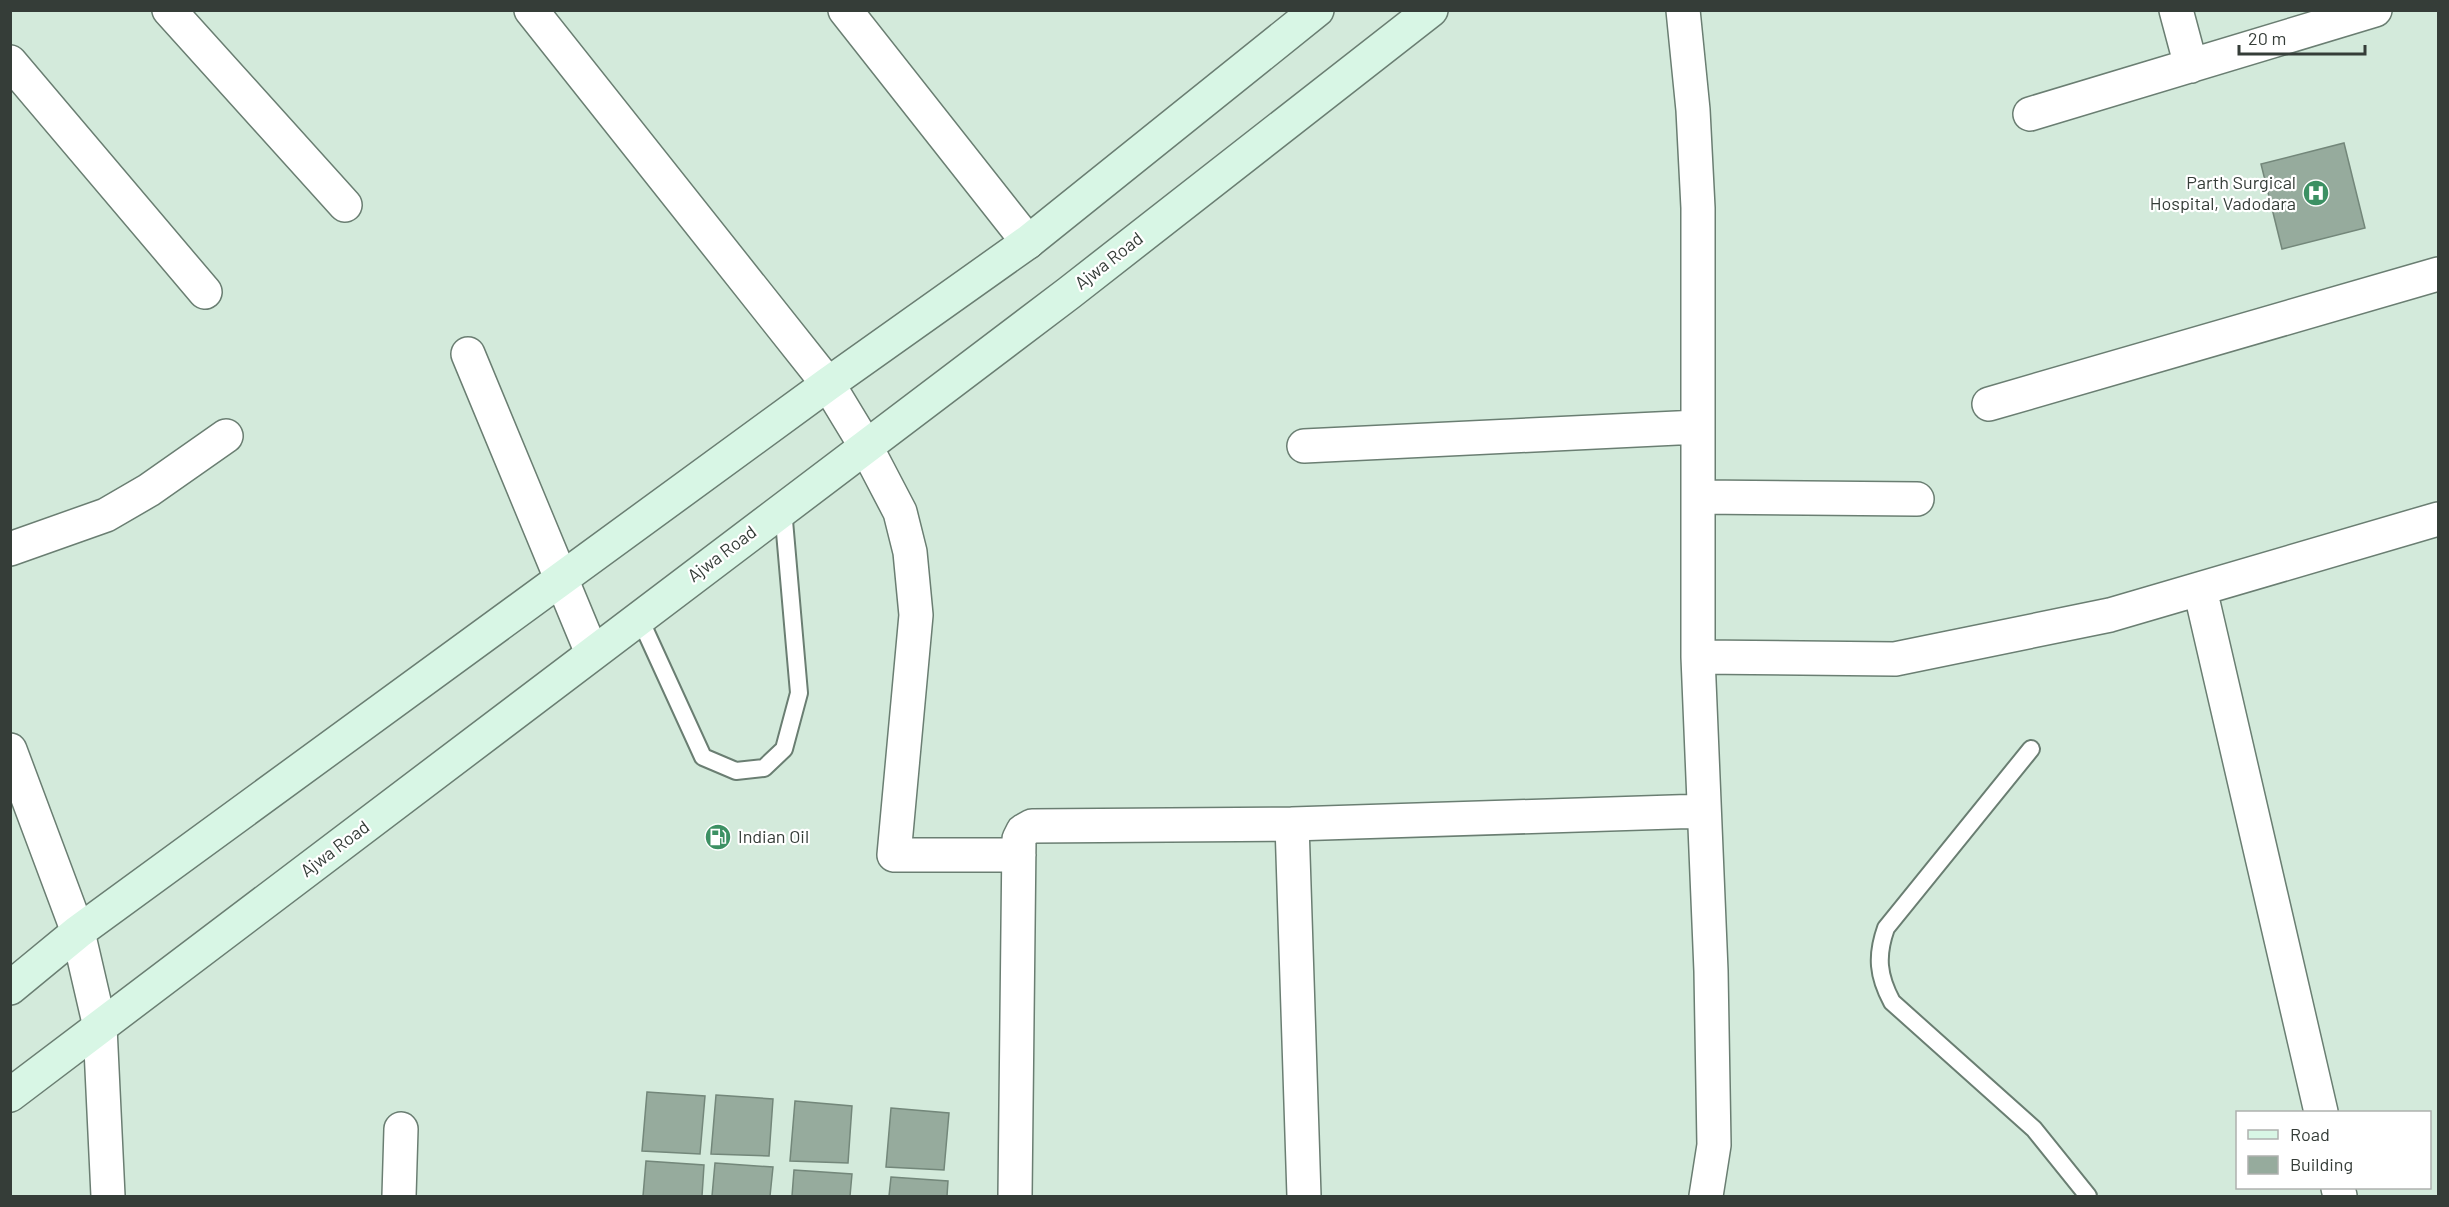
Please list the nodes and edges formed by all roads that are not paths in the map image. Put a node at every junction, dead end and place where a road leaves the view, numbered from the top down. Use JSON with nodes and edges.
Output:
{"nodes":[{"id":1,"x":169,"y":10,"type":"edge"},
{"id":2,"x":531,"y":10,"type":"edge"},
{"id":3,"x":845,"y":10,"type":"edge"},
{"id":4,"x":1431,"y":10,"type":"edge"},
{"id":5,"x":1683,"y":10,"type":"edge"},
{"id":6,"x":2176,"y":10,"type":"edge"},
{"id":7,"x":2375,"y":10,"type":"edge"},
{"id":8,"x":1316,"y":11,"type":"edge"},
{"id":9,"x":10,"y":62,"type":"edge"},
{"id":10,"x":2191,"y":66,"type":"junction"},
{"id":11,"x":2030,"y":114,"type":"dead end"},
{"id":12,"x":345,"y":205,"type":"dead end"},
{"id":13,"x":1028,"y":242,"type":"junction"},
{"id":14,"x":2439,"y":274,"type":"edge"},
{"id":15,"x":205,"y":292,"type":"dead end"},
{"id":16,"x":468,"y":354,"type":"dead end"},
{"id":17,"x":828,"y":384,"type":"junction"},
{"id":18,"x":1989,"y":404,"type":"dead end"},
{"id":19,"x":1698,"y":427,"type":"junction"},
{"id":20,"x":226,"y":436,"type":"dead end"},
{"id":21,"x":865,"y":445,"type":"junction"},
{"id":22,"x":1304,"y":446,"type":"dead end"},
{"id":23,"x":1698,"y":497,"type":"junction"},
{"id":24,"x":1917,"y":499,"type":"dead end"},
{"id":25,"x":783,"y":508,"type":"junction"},
{"id":26,"x":2439,"y":519,"type":"edge"},
{"id":27,"x":10,"y":549,"type":"edge"},
{"id":28,"x":560,"y":580,"type":"junction"},
{"id":29,"x":2200,"y":589,"type":"junction"},
{"id":30,"x":639,"y":617,"type":"junction"},
{"id":31,"x":592,"y":653,"type":"junction"},
{"id":32,"x":1698,"y":657,"type":"junction"},
{"id":33,"x":2031,"y":749,"type":"dead end"},
{"id":34,"x":10,"y":750,"type":"edge"},
{"id":35,"x":1704,"y":811,"type":"junction"},
{"id":36,"x":1292,"y":824,"type":"junction"},
{"id":37,"x":1019,"y":855,"type":"junction"},
{"id":38,"x":78,"y":932,"type":"junction"},
{"id":39,"x":10,"y":988,"type":"edge"},
{"id":40,"x":100,"y":1027,"type":"junction"},
{"id":41,"x":10,"y":1095,"type":"edge"},
{"id":42,"x":2321,"y":1111,"type":"edge"},
{"id":43,"x":401,"y":1128,"type":"dead end"},
{"id":44,"x":108,"y":1197,"type":"edge"},
{"id":45,"x":399,"y":1197,"type":"edge"},
{"id":46,"x":1014,"y":1197,"type":"edge"},
{"id":47,"x":1304,"y":1197,"type":"edge"},
{"id":48,"x":1706,"y":1197,"type":"edge"},
{"id":49,"x":2088,"y":1197,"type":"edge"}],
"edges":[{"from":1,"to":12,"type":"street"},
{"from":2,"to":17,"type":"street"},
{"from":3,"to":13,"type":"street"},
{"from":4,"to":21,"type":"main road","name":"Ajwa Road"},
{"from":5,"to":19,"type":"street"},
{"from":6,"to":10,"type":"street"},
{"from":7,"to":10,"type":"street"},
{"from":8,"to":13,"type":"main road"},
{"from":9,"to":15,"type":"street"},
{"from":10,"to":11,"type":"street"},
{"from":13,"to":17,"type":"main road"},
{"from":14,"to":18,"type":"street"},
{"from":16,"to":28,"type":"street"},
{"from":17,"to":21,"type":"street"},
{"from":17,"to":28,"type":"main road"},
{"from":19,"to":22,"type":"street"},
{"from":19,"to":23,"type":"street"},
{"from":20,"to":27,"type":"street"},
{"from":21,"to":25,"type":"main road","name":"Ajwa Road"},
{"from":21,"to":37,"type":"street"},
{"from":23,"to":24,"type":"street"},
{"from":23,"to":32,"type":"street"},
{"from":25,"to":30,"type":"main road","name":"Ajwa Road"},
{"from":25,"to":30,"type":"lane"},
{"from":26,"to":29,"type":"street"},
{"from":28,"to":31,"type":"street"},
{"from":28,"to":38,"type":"main road"},
{"from":29,"to":32,"type":"street"},
{"from":29,"to":42,"type":"street"},
{"from":30,"to":31,"type":"main road","name":"Ajwa Road"},
{"from":31,"to":40,"type":"main road","name":"Ajwa Road"},
{"from":32,"to":35,"type":"street"},
{"from":33,"to":49,"type":"lane"},
{"from":34,"to":38,"type":"street"},
{"from":35,"to":36,"type":"street"},
{"from":35,"to":48,"type":"street"},
{"from":36,"to":37,"type":"street"},
{"from":36,"to":47,"type":"street"},
{"from":37,"to":46,"type":"street"},
{"from":38,"to":39,"type":"main road"},
{"from":38,"to":40,"type":"street"},
{"from":40,"to":41,"type":"main road","name":"Ajwa Road"},
{"from":40,"to":44,"type":"street"},
{"from":43,"to":45,"type":"street"}]}
